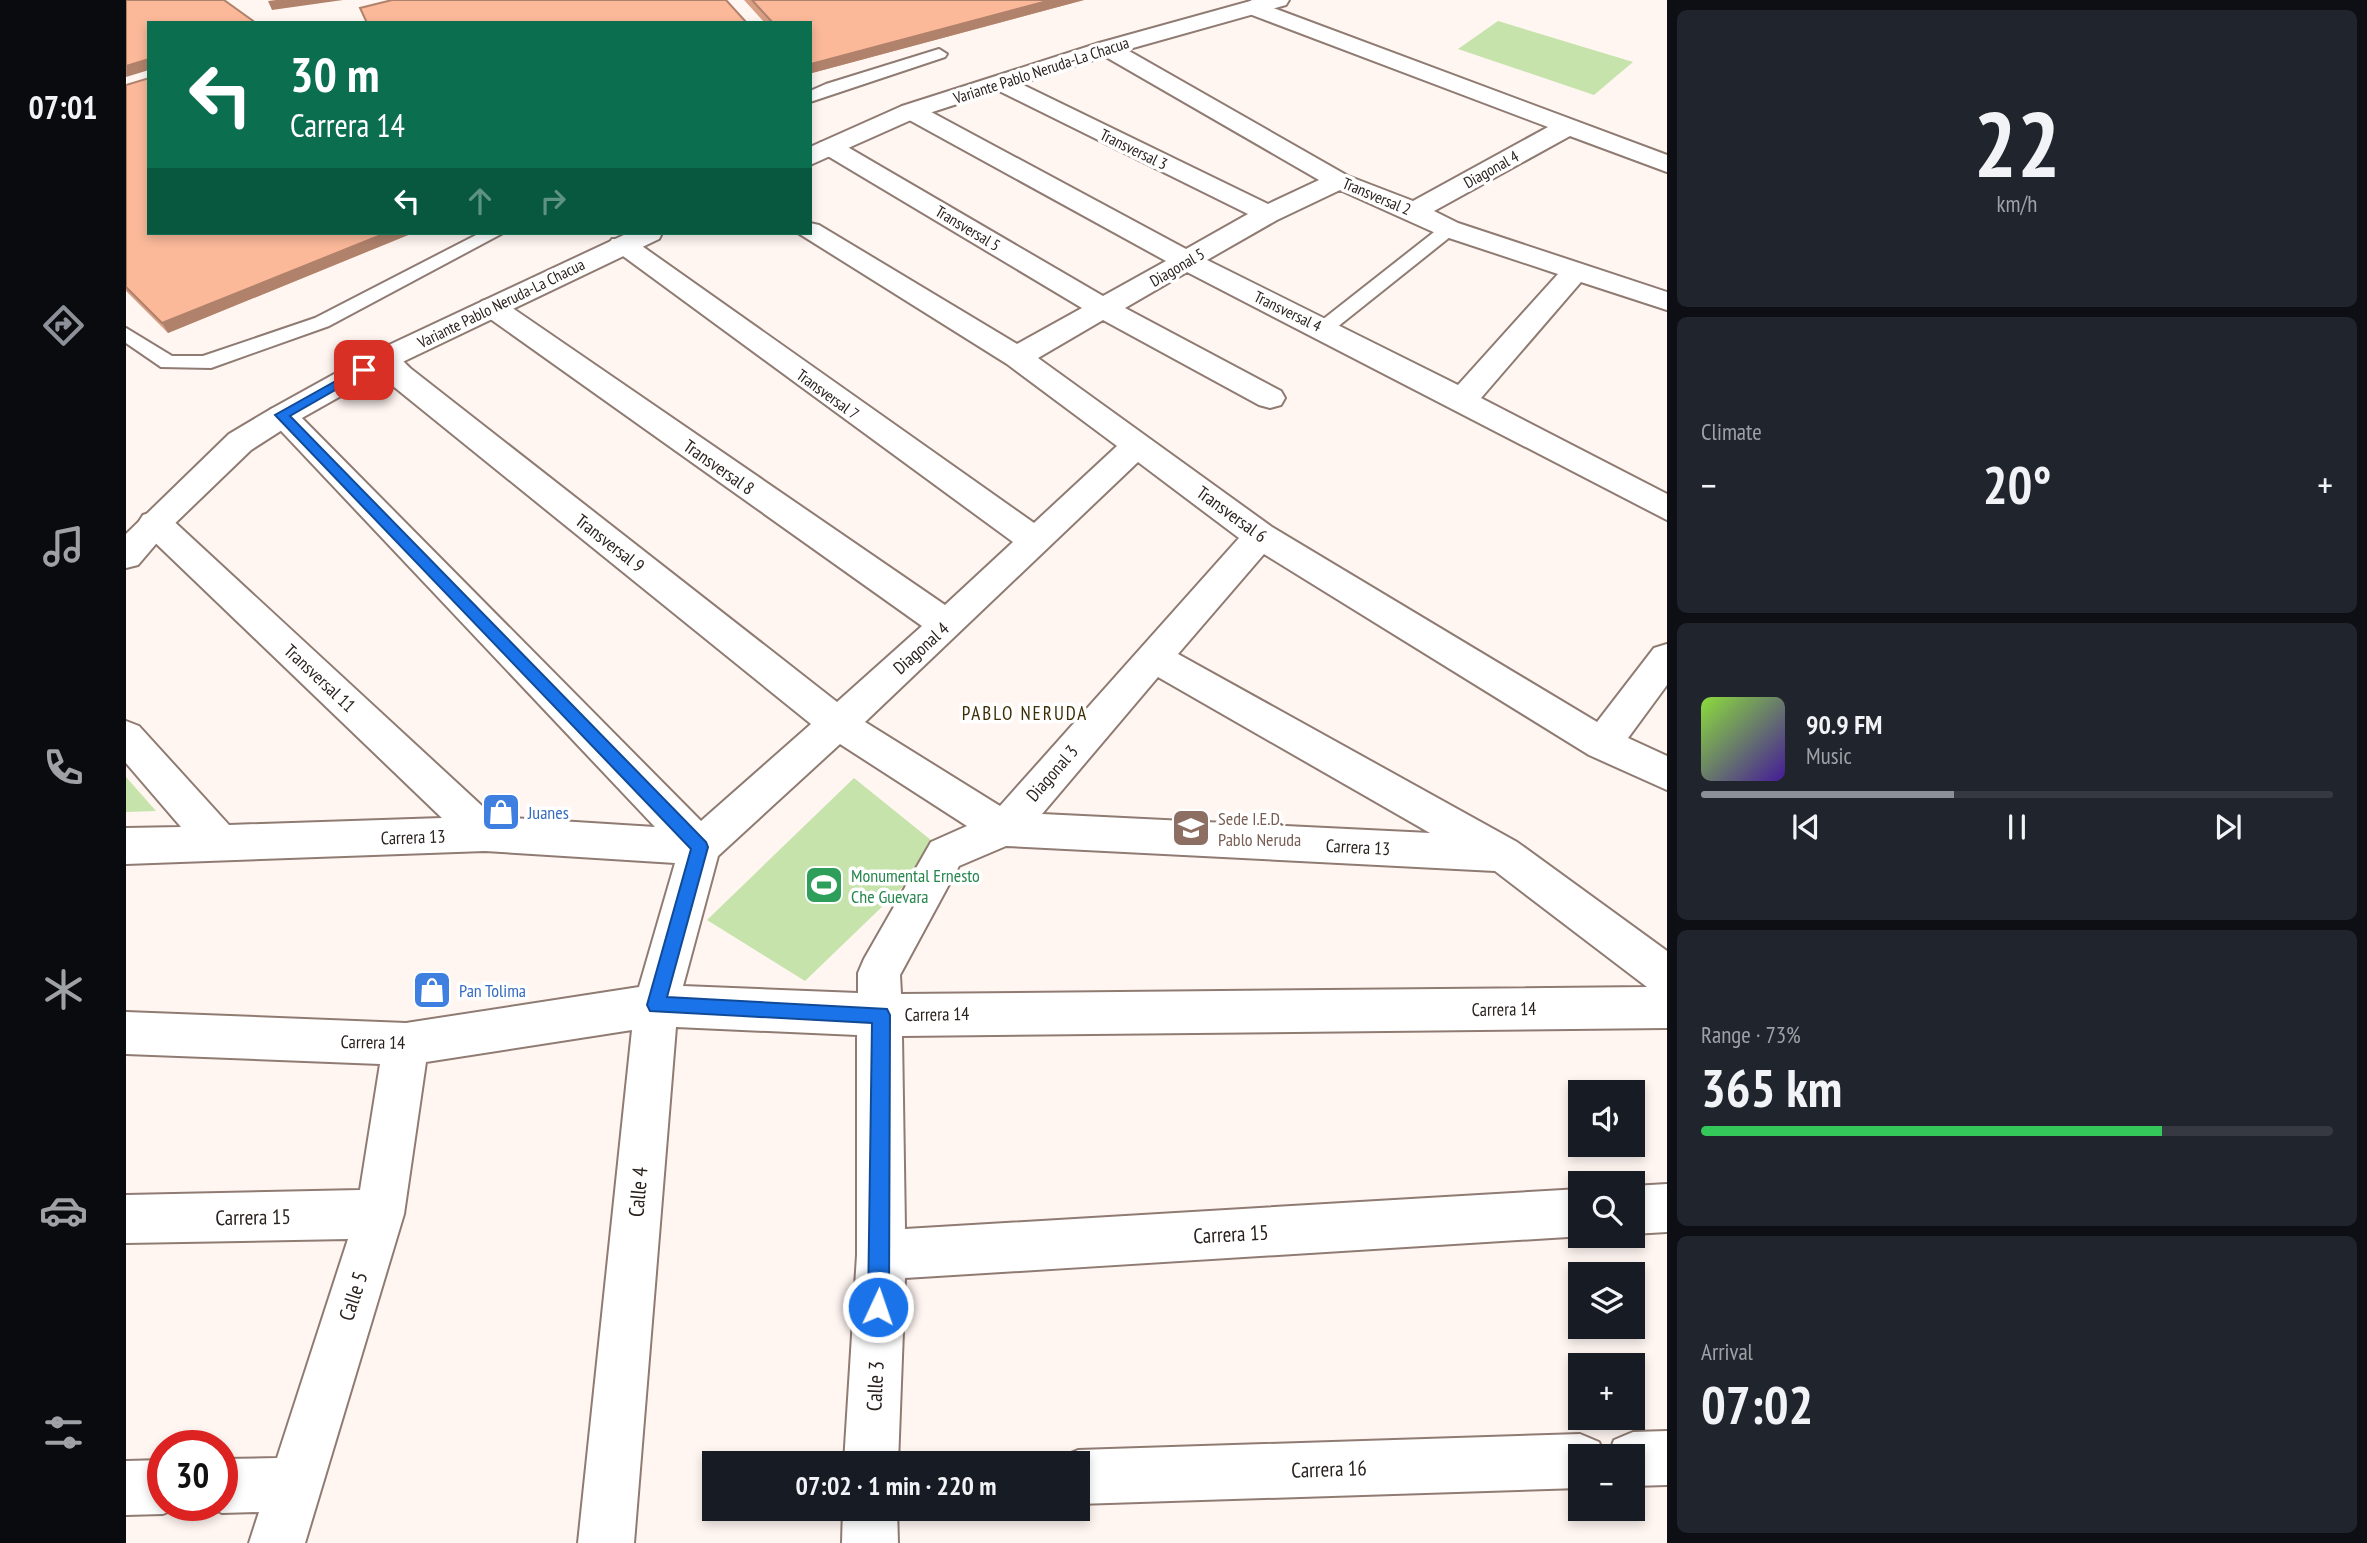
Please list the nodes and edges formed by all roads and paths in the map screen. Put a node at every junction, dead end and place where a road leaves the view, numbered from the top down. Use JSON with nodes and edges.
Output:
{"nodes":[{"id":1,"x":1278,"y":0,"type":"edge"},
{"id":2,"x":1252,"y":7,"type":"junction"},
{"id":3,"x":1107,"y":48,"type":"junction"},
{"id":4,"x":939,"y":54,"type":"dead end"},
{"id":5,"x":1001,"y":83,"type":"junction"},
{"id":6,"x":812,"y":96,"type":"edge"},
{"id":7,"x":911,"y":111,"type":"junction"},
{"id":8,"x":1567,"y":127,"type":"junction"},
{"id":9,"x":820,"y":152,"type":"edge"},
{"id":10,"x":1667,"y":164,"type":"edge"},
{"id":11,"x":1339,"y":181,"type":"junction"},
{"id":12,"x":1414,"y":211,"type":"junction"},
{"id":13,"x":1268,"y":214,"type":"junction"},
{"id":14,"x":1449,"y":229,"type":"junction"},
{"id":15,"x":812,"y":232,"type":"edge"},
{"id":16,"x":490,"y":235,"type":"edge"},
{"id":17,"x":635,"y":239,"type":"edge"},
{"id":18,"x":1187,"y":261,"type":"junction"},
{"id":19,"x":1577,"y":270,"type":"junction"},
{"id":20,"x":1667,"y":301,"type":"edge"},
{"id":21,"x":492,"y":307,"type":"junction"},
{"id":22,"x":1105,"y":309,"type":"junction"},
{"id":23,"x":1324,"y":328,"type":"junction"},
{"id":24,"x":126,"y":334,"type":"edge"},
{"id":25,"x":1017,"y":357,"type":"junction"},
{"id":26,"x":384,"y":359,"type":"junction"},
{"id":27,"x":1270,"y":398,"type":"dead end"},
{"id":28,"x":1462,"y":400,"type":"junction"},
{"id":29,"x":282,"y":415,"type":"junction"},
{"id":30,"x":1138,"y":444,"type":"junction"},
{"id":31,"x":1667,"y":508,"type":"edge"},
{"id":32,"x":155,"y":523,"type":"junction"},
{"id":33,"x":1260,"y":536,"type":"junction"},
{"id":34,"x":1036,"y":541,"type":"junction"},
{"id":35,"x":126,"y":555,"type":"edge"},
{"id":36,"x":947,"y":625,"type":"junction"},
{"id":37,"x":1153,"y":657,"type":"junction"},
{"id":38,"x":1667,"y":657,"type":"edge"},
{"id":39,"x":838,"y":724,"type":"junction"},
{"id":40,"x":126,"y":737,"type":"edge"},
{"id":41,"x":1602,"y":744,"type":"junction"},
{"id":42,"x":1667,"y":775,"type":"edge"},
{"id":43,"x":1004,"y":829,"type":"junction"},
{"id":44,"x":485,"y":834,"type":"junction"},
{"id":45,"x":222,"y":845,"type":"junction"},
{"id":46,"x":126,"y":846,"type":"edge"},
{"id":47,"x":700,"y":847,"type":"junction"},
{"id":48,"x":1503,"y":854,"type":"junction"},
{"id":49,"x":1667,"y":976,"type":"edge"},
{"id":50,"x":656,"y":1005,"type":"junction"},
{"id":51,"x":1667,"y":1007,"type":"edge"},
{"id":52,"x":881,"y":1015,"type":"junction"},
{"id":53,"x":126,"y":1033,"type":"edge"},
{"id":54,"x":406,"y":1044,"type":"junction"},
{"id":55,"x":1667,"y":1208,"type":"edge"},
{"id":56,"x":1645,"y":1209,"type":"edge"},
{"id":57,"x":380,"y":1214,"type":"junction"},
{"id":58,"x":1568,"y":1214,"type":"edge"},
{"id":59,"x":126,"y":1219,"type":"edge"},
{"id":60,"x":881,"y":1255,"type":"junction"},
{"id":61,"x":873,"y":1451,"type":"edge"},
{"id":62,"x":1667,"y":1458,"type":"edge"},
{"id":63,"x":1645,"y":1459,"type":"edge"},
{"id":64,"x":1568,"y":1461,"type":"edge"},
{"id":65,"x":1090,"y":1477,"type":"edge"},
{"id":66,"x":293,"y":1485,"type":"junction"},
{"id":67,"x":238,"y":1486,"type":"edge"},
{"id":68,"x":147,"y":1487,"type":"edge"},
{"id":69,"x":126,"y":1488,"type":"edge"},
{"id":70,"x":870,"y":1521,"type":"edge"},
{"id":71,"x":277,"y":1543,"type":"edge"},
{"id":72,"x":606,"y":1543,"type":"edge"},
{"id":73,"x":870,"y":1543,"type":"edge"}],
"edges":[{"from":1,"to":2,"type":"street","name":"Variante Pablo Neruda-La Chacua"},
{"from":2,"to":3,"type":"street","name":"Variante Pablo Neruda-La Chacua"},
{"from":2,"to":8,"type":"street"},
{"from":3,"to":5,"type":"street","name":"Variante Pablo Neruda-La Chacua"},
{"from":3,"to":11,"type":"street","name":"Transversal 2"},
{"from":4,"to":6,"type":"lane"},
{"from":5,"to":7,"type":"street","name":"Variante Pablo Neruda-La Chacua"},
{"from":5,"to":13,"type":"street","name":"Transversal 3"},
{"from":7,"to":9,"type":"street","name":"Variante Pablo Neruda-La Chacua"},
{"from":7,"to":18,"type":"street","name":"Transversal 4"},
{"from":8,"to":10,"type":"street"},
{"from":8,"to":12,"type":"street","name":"Diagonal 4"},
{"from":9,"to":22,"type":"street","name":"Transversal 5"},
{"from":11,"to":12,"type":"street","name":"Transversal 2"},
{"from":11,"to":13,"type":"street","name":"Diagonal 5"},
{"from":12,"to":14,"type":"street","name":"Transversal 2"},
{"from":13,"to":18,"type":"street","name":"Diagonal 5"},
{"from":14,"to":19,"type":"street","name":"Transversal 2"},
{"from":14,"to":23,"type":"lane"},
{"from":15,"to":25,"type":"street","name":"Transversal 6"},
{"from":16,"to":24,"type":"lane"},
{"from":17,"to":21,"type":"street","name":"Variante Pablo Neruda-La Chacua"},
{"from":17,"to":34,"type":"street","name":"Transversal 7"},
{"from":18,"to":22,"type":"street","name":"Diagonal 5"},
{"from":18,"to":23,"type":"street","name":"Transversal 4"},
{"from":19,"to":20,"type":"street","name":"Transversal 2"},
{"from":19,"to":28,"type":"street"},
{"from":21,"to":26,"type":"street","name":"Variante Pablo Neruda-La Chacua"},
{"from":21,"to":36,"type":"street","name":"Transversal 8"},
{"from":22,"to":25,"type":"street","name":"Diagonal 5"},
{"from":22,"to":27,"type":"street","name":"Transversal 5"},
{"from":23,"to":28,"type":"street","name":"Transversal 4"},
{"from":25,"to":30,"type":"street","name":"Transversal 6"},
{"from":26,"to":29,"type":"street","name":"Variante Pablo Neruda-La Chacua"},
{"from":26,"to":39,"type":"street","name":"Transversal 9"},
{"from":28,"to":31,"type":"street","name":"Transversal 4"},
{"from":29,"to":32,"type":"street","name":"Variante Pablo Neruda-La Chacua"},
{"from":29,"to":47,"type":"street"},
{"from":30,"to":33,"type":"street","name":"Transversal 6"},
{"from":30,"to":34,"type":"street","name":"Diagonal 4"},
{"from":32,"to":35,"type":"street","name":"Variante Pablo Neruda-La Chacua"},
{"from":32,"to":44,"type":"street","name":"Transversal 11"},
{"from":33,"to":37,"type":"street","name":"Diagonal 3"},
{"from":33,"to":41,"type":"street","name":"Transversal 6"},
{"from":34,"to":36,"type":"street","name":"Diagonal 4"},
{"from":36,"to":39,"type":"street","name":"Diagonal 4"},
{"from":37,"to":43,"type":"street","name":"Diagonal 3"},
{"from":37,"to":48,"type":"street"},
{"from":38,"to":41,"type":"street"},
{"from":39,"to":43,"type":"street","name":"Transversal 9"},
{"from":39,"to":47,"type":"street","name":"Diagonal 4"},
{"from":40,"to":45,"type":"street"},
{"from":41,"to":42,"type":"street","name":"Transversal 6"},
{"from":43,"to":48,"type":"street","name":"Carrera 13"},
{"from":43,"to":52,"type":"street","name":"Diagonal 3"},
{"from":44,"to":45,"type":"street","name":"Carrera 13"},
{"from":44,"to":47,"type":"street","name":"Carrera 13"},
{"from":45,"to":46,"type":"street","name":"Carrera 13"},
{"from":47,"to":50,"type":"street","name":"Calle 4"},
{"from":48,"to":49,"type":"street"},
{"from":50,"to":52,"type":"street","name":"Carrera 14"},
{"from":50,"to":54,"type":"street","name":"Carrera 14"},
{"from":50,"to":72,"type":"street","name":"Calle 4"},
{"from":51,"to":52,"type":"street","name":"Carrera 14"},
{"from":52,"to":60,"type":"street","name":"Calle 3"},
{"from":53,"to":54,"type":"street","name":"Carrera 14"},
{"from":54,"to":57,"type":"street","name":"Calle 5"},
{"from":55,"to":56,"type":"street"},
{"from":57,"to":59,"type":"street","name":"Carrera 15"},
{"from":57,"to":66,"type":"street","name":"Calle 5"},
{"from":58,"to":60,"type":"street","name":"Carrera 15"},
{"from":60,"to":61,"type":"street","name":"Calle 3"},
{"from":62,"to":63,"type":"street"},
{"from":64,"to":65,"type":"street","name":"Carrera 16"},
{"from":66,"to":67,"type":"street"},
{"from":66,"to":71,"type":"street","name":"Calle 5"},
{"from":68,"to":69,"type":"street"},
{"from":70,"to":73,"type":"street"}]}
